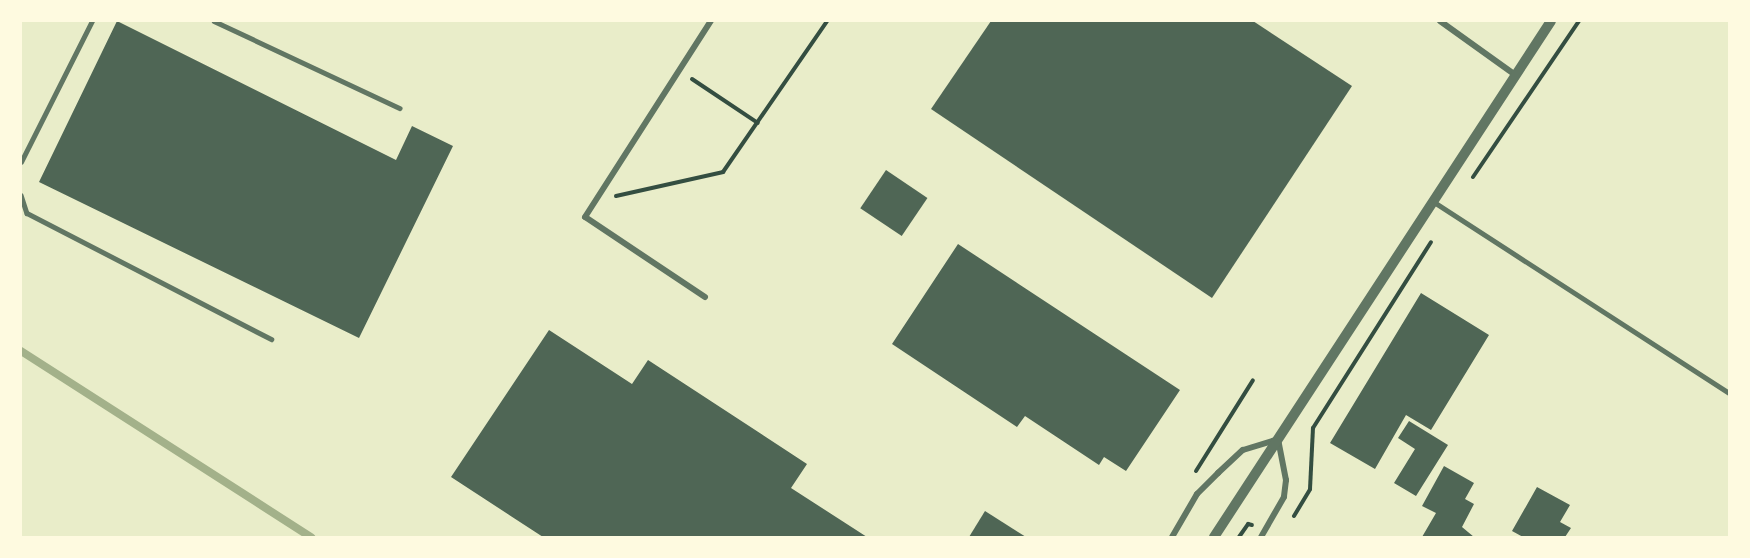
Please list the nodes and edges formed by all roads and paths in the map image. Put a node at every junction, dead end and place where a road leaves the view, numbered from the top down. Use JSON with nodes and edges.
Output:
{"nodes":[{"id":1,"x":92,"y":21,"type":"edge"},
{"id":2,"x":214,"y":21,"type":"edge"},
{"id":3,"x":711,"y":21,"type":"edge"},
{"id":4,"x":827,"y":21,"type":"edge"},
{"id":5,"x":1440,"y":21,"type":"edge"},
{"id":6,"x":1551,"y":21,"type":"edge"},
{"id":7,"x":1579,"y":21,"type":"edge"},
{"id":8,"x":679,"y":70,"type":"junction"},
{"id":9,"x":1514,"y":74,"type":"junction"},
{"id":10,"x":400,"y":108,"type":"dead end"},
{"id":11,"x":758,"y":123,"type":"junction"},
{"id":12,"x":21,"y":162,"type":"edge"},
{"id":13,"x":1473,"y":177,"type":"dead end"},
{"id":14,"x":21,"y":195,"type":"edge"},
{"id":15,"x":595,"y":200,"type":"junction"},
{"id":16,"x":1432,"y":200,"type":"junction"},
{"id":17,"x":1435,"y":235,"type":"dead end"},
{"id":18,"x":705,"y":297,"type":"dead end"},
{"id":19,"x":271,"y":339,"type":"dead end"},
{"id":20,"x":1253,"y":380,"type":"dead end"},
{"id":21,"x":1729,"y":393,"type":"edge"},
{"id":22,"x":1278,"y":439,"type":"junction"},
{"id":23,"x":1191,"y":478,"type":"dead end"},
{"id":24,"x":1289,"y":523,"type":"dead end"},
{"id":25,"x":1172,"y":537,"type":"edge"},
{"id":26,"x":1214,"y":537,"type":"edge"},
{"id":27,"x":1261,"y":537,"type":"edge"}],
"edges":[{"from":1,"to":12,"type":"lane"},
{"from":2,"to":10,"type":"lane"},
{"from":3,"to":8,"type":"street"},
{"from":4,"to":11,"type":"path"},
{"from":5,"to":9,"type":"street"},
{"from":6,"to":9,"type":"street"},
{"from":7,"to":13,"type":"path"},
{"from":8,"to":11,"type":"path"},
{"from":8,"to":15,"type":"street"},
{"from":9,"to":16,"type":"street"},
{"from":11,"to":15,"type":"path"},
{"from":14,"to":19,"type":"lane"},
{"from":15,"to":18,"type":"street"},
{"from":16,"to":21,"type":"lane"},
{"from":16,"to":22,"type":"street"},
{"from":17,"to":24,"type":"path"},
{"from":20,"to":23,"type":"path"},
{"from":22,"to":25,"type":"street"},
{"from":22,"to":26,"type":"street"},
{"from":22,"to":27,"type":"street"}]}
